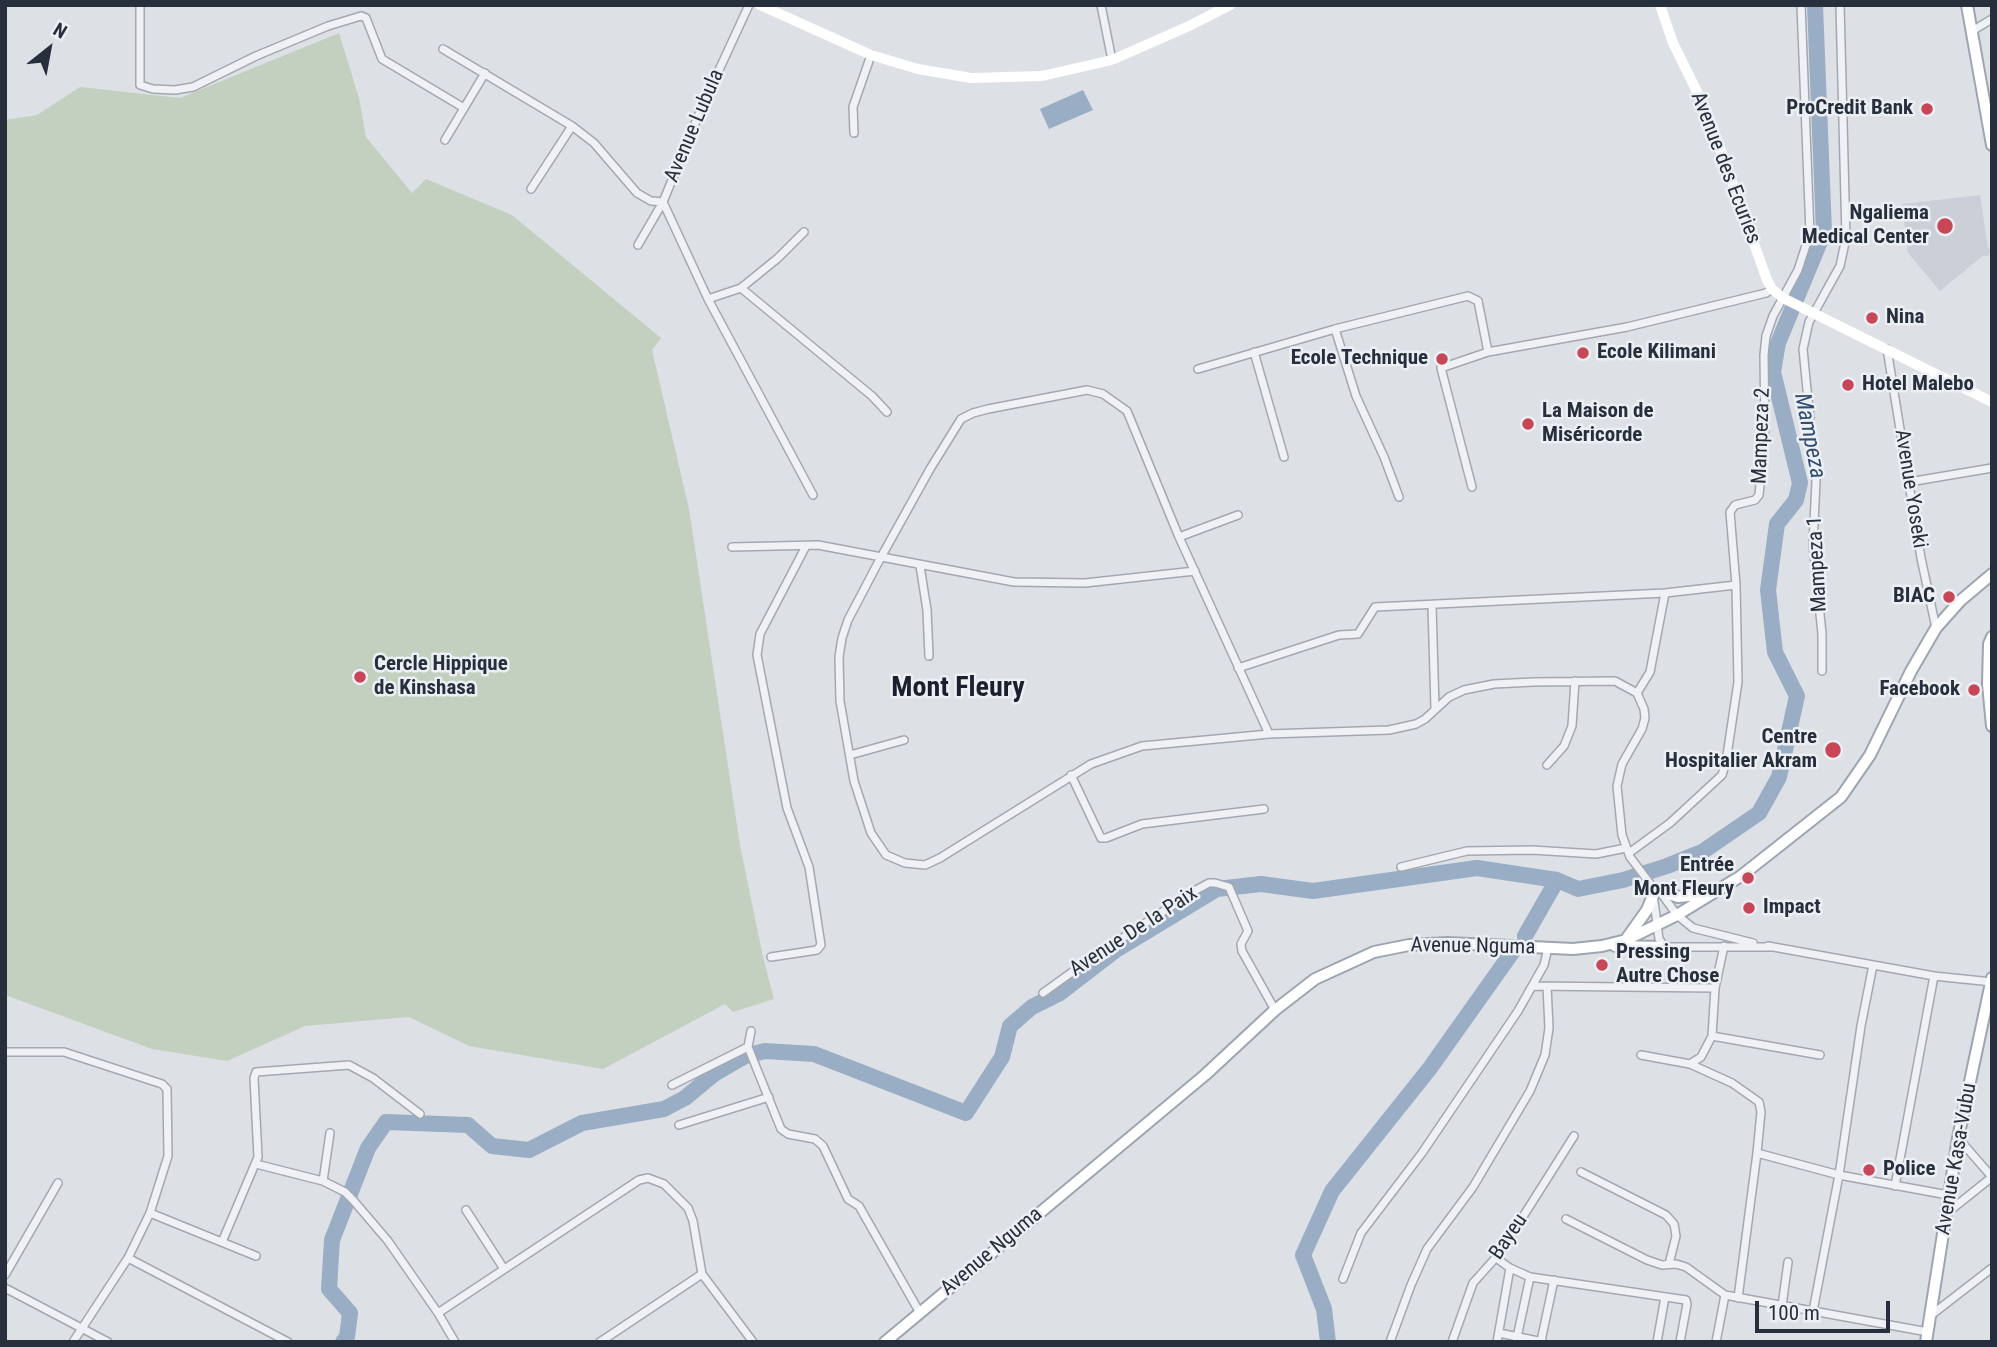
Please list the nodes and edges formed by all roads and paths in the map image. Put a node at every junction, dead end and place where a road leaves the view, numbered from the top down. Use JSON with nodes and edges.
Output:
{"nodes":[{"id":1,"x":140,"y":5,"type":"edge"},
{"id":2,"x":749,"y":5,"type":"edge"},
{"id":3,"x":760,"y":5,"type":"edge"},
{"id":4,"x":1101,"y":5,"type":"edge"},
{"id":5,"x":1230,"y":5,"type":"edge"},
{"id":6,"x":1660,"y":5,"type":"edge"},
{"id":7,"x":1801,"y":5,"type":"edge"},
{"id":8,"x":1840,"y":5,"type":"edge"},
{"id":9,"x":1967,"y":5,"type":"edge"},
{"id":10,"x":1992,"y":19,"type":"edge"},
{"id":11,"x":1972,"y":31,"type":"junction"},
{"id":12,"x":443,"y":49,"type":"dead end"},
{"id":13,"x":871,"y":55,"type":"junction"},
{"id":14,"x":1112,"y":60,"type":"junction"},
{"id":15,"x":485,"y":73,"type":"junction"},
{"id":16,"x":464,"y":108,"type":"junction"},
{"id":17,"x":572,"y":125,"type":"junction"},
{"id":18,"x":854,"y":133,"type":"dead end"},
{"id":19,"x":446,"y":139,"type":"dead end"},
{"id":20,"x":1992,"y":145,"type":"edge"},
{"id":21,"x":531,"y":189,"type":"dead end"},
{"id":22,"x":663,"y":202,"type":"junction"},
{"id":23,"x":804,"y":232,"type":"dead end"},
{"id":24,"x":638,"y":245,"type":"dead end"},
{"id":25,"x":741,"y":288,"type":"junction"},
{"id":26,"x":1772,"y":289,"type":"junction"},
{"id":27,"x":708,"y":299,"type":"junction"},
{"id":28,"x":1786,"y":300,"type":"junction"},
{"id":29,"x":1813,"y":312,"type":"junction"},
{"id":30,"x":1335,"y":329,"type":"junction"},
{"id":31,"x":1887,"y":349,"type":"junction"},
{"id":32,"x":1254,"y":352,"type":"junction"},
{"id":33,"x":1488,"y":352,"type":"junction"},
{"id":34,"x":1198,"y":369,"type":"dead end"},
{"id":35,"x":1992,"y":402,"type":"edge"},
{"id":36,"x":887,"y":412,"type":"dead end"},
{"id":37,"x":1284,"y":457,"type":"dead end"},
{"id":38,"x":1992,"y":468,"type":"edge"},
{"id":39,"x":1909,"y":482,"type":"junction"},
{"id":40,"x":1472,"y":487,"type":"dead end"},
{"id":41,"x":813,"y":495,"type":"dead end"},
{"id":42,"x":1399,"y":497,"type":"dead end"},
{"id":43,"x":1238,"y":515,"type":"dead end"},
{"id":44,"x":1179,"y":537,"type":"junction"},
{"id":45,"x":806,"y":546,"type":"junction"},
{"id":46,"x":732,"y":547,"type":"dead end"},
{"id":47,"x":880,"y":559,"type":"junction"},
{"id":48,"x":920,"y":566,"type":"junction"},
{"id":49,"x":1195,"y":571,"type":"junction"},
{"id":50,"x":1992,"y":574,"type":"edge"},
{"id":51,"x":1736,"y":585,"type":"junction"},
{"id":52,"x":1665,"y":593,"type":"junction"},
{"id":53,"x":1432,"y":606,"type":"junction"},
{"id":54,"x":1936,"y":628,"type":"junction"},
{"id":55,"x":1992,"y":637,"type":"edge"},
{"id":56,"x":929,"y":656,"type":"dead end"},
{"id":57,"x":1238,"y":668,"type":"junction"},
{"id":58,"x":1822,"y":671,"type":"dead end"},
{"id":59,"x":1575,"y":681,"type":"junction"},
{"id":60,"x":1637,"y":693,"type":"junction"},
{"id":61,"x":1435,"y":708,"type":"junction"},
{"id":62,"x":1992,"y":726,"type":"edge"},
{"id":63,"x":1269,"y":734,"type":"junction"},
{"id":64,"x":904,"y":740,"type":"dead end"},
{"id":65,"x":850,"y":755,"type":"junction"},
{"id":66,"x":1547,"y":765,"type":"dead end"},
{"id":67,"x":1071,"y":775,"type":"junction"},
{"id":68,"x":1264,"y":809,"type":"dead end"},
{"id":69,"x":1630,"y":854,"type":"junction"},
{"id":70,"x":1401,"y":867,"type":"dead end"},
{"id":71,"x":1655,"y":888,"type":"junction"},
{"id":72,"x":1713,"y":894,"type":"junction"},
{"id":73,"x":1677,"y":915,"type":"junction"},
{"id":74,"x":1657,"y":925,"type":"junction"},
{"id":75,"x":1626,"y":940,"type":"junction"},
{"id":76,"x":1602,"y":946,"type":"junction"},
{"id":77,"x":1724,"y":946,"type":"junction"},
{"id":78,"x":1665,"y":947,"type":"junction"},
{"id":79,"x":1770,"y":947,"type":"junction"},
{"id":80,"x":1548,"y":948,"type":"junction"},
{"id":81,"x":771,"y":957,"type":"dead end"},
{"id":82,"x":1873,"y":965,"type":"junction"},
{"id":83,"x":1934,"y":976,"type":"junction"},
{"id":84,"x":1991,"y":981,"type":"edge"},
{"id":85,"x":1533,"y":986,"type":"junction"},
{"id":86,"x":1547,"y":986,"type":"junction"},
{"id":87,"x":1715,"y":988,"type":"junction"},
{"id":88,"x":1043,"y":993,"type":"dead end"},
{"id":89,"x":1275,"y":1010,"type":"junction"},
{"id":90,"x":751,"y":1031,"type":"dead end"},
{"id":91,"x":1712,"y":1036,"type":"junction"},
{"id":92,"x":749,"y":1049,"type":"junction"},
{"id":93,"x":5,"y":1052,"type":"edge"},
{"id":94,"x":1641,"y":1055,"type":"dead end"},
{"id":95,"x":1820,"y":1055,"type":"dead end"},
{"id":96,"x":1690,"y":1064,"type":"junction"},
{"id":97,"x":673,"y":1085,"type":"dead end"},
{"id":98,"x":769,"y":1097,"type":"junction"},
{"id":99,"x":420,"y":1114,"type":"dead end"},
{"id":100,"x":679,"y":1125,"type":"dead end"},
{"id":101,"x":331,"y":1133,"type":"dead end"},
{"id":102,"x":1574,"y":1136,"type":"dead end"},
{"id":103,"x":1958,"y":1138,"type":"junction"},
{"id":104,"x":1757,"y":1153,"type":"junction"},
{"id":105,"x":256,"y":1164,"type":"junction"},
{"id":106,"x":1581,"y":1172,"type":"dead end"},
{"id":107,"x":1839,"y":1175,"type":"junction"},
{"id":108,"x":1992,"y":1177,"type":"edge"},
{"id":109,"x":323,"y":1181,"type":"junction"},
{"id":110,"x":58,"y":1183,"type":"dead end"},
{"id":111,"x":1895,"y":1186,"type":"junction"},
{"id":112,"x":1948,"y":1195,"type":"junction"},
{"id":113,"x":466,"y":1210,"type":"dead end"},
{"id":114,"x":150,"y":1213,"type":"junction"},
{"id":115,"x":1947,"y":1214,"type":"junction"},
{"id":116,"x":1566,"y":1219,"type":"dead end"},
{"id":117,"x":222,"y":1242,"type":"junction"},
{"id":118,"x":256,"y":1256,"type":"dead end"},
{"id":119,"x":128,"y":1258,"type":"junction"},
{"id":120,"x":1496,"y":1258,"type":"junction"},
{"id":121,"x":1788,"y":1262,"type":"dead end"},
{"id":122,"x":1669,"y":1264,"type":"junction"},
{"id":123,"x":1510,"y":1268,"type":"junction"},
{"id":124,"x":1992,"y":1268,"type":"edge"},
{"id":125,"x":504,"y":1269,"type":"junction"},
{"id":126,"x":702,"y":1274,"type":"junction"},
{"id":127,"x":5,"y":1275,"type":"edge"},
{"id":128,"x":1530,"y":1277,"type":"junction"},
{"id":129,"x":1343,"y":1279,"type":"dead end"},
{"id":130,"x":1554,"y":1280,"type":"junction"},
{"id":131,"x":5,"y":1288,"type":"edge"},
{"id":132,"x":1725,"y":1295,"type":"junction"},
{"id":133,"x":1664,"y":1297,"type":"junction"},
{"id":134,"x":1738,"y":1298,"type":"junction"},
{"id":135,"x":1782,"y":1306,"type":"junction"},
{"id":136,"x":1812,"y":1311,"type":"junction"},
{"id":137,"x":438,"y":1313,"type":"junction"},
{"id":138,"x":920,"y":1313,"type":"junction"},
{"id":139,"x":1930,"y":1317,"type":"junction"},
{"id":140,"x":83,"y":1328,"type":"junction"},
{"id":141,"x":1927,"y":1337,"type":"edge"},
{"id":142,"x":1498,"y":1338,"type":"edge"},
{"id":143,"x":1517,"y":1339,"type":"edge"},
{"id":144,"x":1543,"y":1341,"type":"edge"},
{"id":145,"x":73,"y":1342,"type":"edge"},
{"id":146,"x":108,"y":1342,"type":"edge"},
{"id":147,"x":288,"y":1342,"type":"edge"},
{"id":148,"x":455,"y":1342,"type":"edge"},
{"id":149,"x":600,"y":1342,"type":"edge"},
{"id":150,"x":753,"y":1342,"type":"edge"},
{"id":151,"x":885,"y":1342,"type":"edge"},
{"id":152,"x":1390,"y":1342,"type":"edge"},
{"id":153,"x":1452,"y":1342,"type":"edge"},
{"id":154,"x":1657,"y":1342,"type":"edge"},
{"id":155,"x":1680,"y":1342,"type":"edge"},
{"id":156,"x":1716,"y":1342,"type":"edge"}],
"edges":[{"from":1,"to":16,"type":"street"},
{"from":2,"to":22,"type":"street","name":"Avenue Lubula"},
{"from":3,"to":13,"type":"street"},
{"from":4,"to":14,"type":"street"},
{"from":5,"to":14,"type":"street"},
{"from":6,"to":26,"type":"street","name":"Avenue des Ecuries"},
{"from":7,"to":28,"type":"street","name":"Mampeza 2"},
{"from":8,"to":29,"type":"street","name":"Mampeza 1"},
{"from":9,"to":11,"type":"main road"},
{"from":10,"to":11,"type":"street"},
{"from":11,"to":20,"type":"main road"},
{"from":12,"to":15,"type":"street"},
{"from":13,"to":14,"type":"street"},
{"from":13,"to":18,"type":"street"},
{"from":15,"to":16,"type":"street"},
{"from":15,"to":17,"type":"street"},
{"from":16,"to":19,"type":"street"},
{"from":17,"to":21,"type":"street"},
{"from":17,"to":22,"type":"street"},
{"from":22,"to":24,"type":"street","name":"Avenue Lubula"},
{"from":22,"to":27,"type":"street"},
{"from":23,"to":25,"type":"street"},
{"from":25,"to":27,"type":"street"},
{"from":25,"to":36,"type":"street"},
{"from":26,"to":28,"type":"street","name":"Avenue des Ecuries"},
{"from":26,"to":33,"type":"street"},
{"from":27,"to":41,"type":"street"},
{"from":28,"to":29,"type":"street","name":"Avenue des Ecuries"},
{"from":28,"to":51,"type":"street","name":"Mampeza 2"},
{"from":29,"to":31,"type":"street","name":"Avenue des Ecuries"},
{"from":29,"to":58,"type":"street","name":"Mampeza 1"},
{"from":30,"to":32,"type":"street"},
{"from":30,"to":33,"type":"street"},
{"from":30,"to":42,"type":"street"},
{"from":31,"to":35,"type":"street","name":"Avenue des Ecuries"},
{"from":31,"to":39,"type":"street","name":"Avenue Yoseki"},
{"from":32,"to":34,"type":"street"},
{"from":32,"to":37,"type":"street"},
{"from":33,"to":40,"type":"street"},
{"from":38,"to":39,"type":"street"},
{"from":39,"to":54,"type":"street","name":"Avenue Yoseki"},
{"from":43,"to":44,"type":"street"},
{"from":44,"to":47,"type":"street"},
{"from":44,"to":49,"type":"street"},
{"from":45,"to":46,"type":"street"},
{"from":45,"to":47,"type":"street"},
{"from":45,"to":81,"type":"street"},
{"from":47,"to":48,"type":"street"},
{"from":47,"to":65,"type":"street"},
{"from":48,"to":49,"type":"street"},
{"from":48,"to":56,"type":"street"},
{"from":49,"to":57,"type":"street"},
{"from":50,"to":54,"type":"main road","name":"Avenue Nguma"},
{"from":51,"to":52,"type":"street"},
{"from":51,"to":69,"type":"street","name":"Mampeza 2"},
{"from":52,"to":53,"type":"street"},
{"from":52,"to":60,"type":"street"},
{"from":53,"to":57,"type":"street"},
{"from":53,"to":61,"type":"street"},
{"from":54,"to":72,"type":"main road","name":"Avenue Nguma"},
{"from":55,"to":62,"type":"main road"},
{"from":57,"to":63,"type":"street"},
{"from":59,"to":60,"type":"street"},
{"from":59,"to":61,"type":"street"},
{"from":59,"to":66,"type":"street"},
{"from":60,"to":69,"type":"street"},
{"from":61,"to":63,"type":"street"},
{"from":63,"to":67,"type":"street"},
{"from":64,"to":65,"type":"street"},
{"from":65,"to":67,"type":"street"},
{"from":67,"to":68,"type":"street"},
{"from":69,"to":70,"type":"street"},
{"from":69,"to":71,"type":"street"},
{"from":71,"to":72,"type":"main road"},
{"from":71,"to":73,"type":"street"},
{"from":71,"to":74,"type":"street"},
{"from":71,"to":75,"type":"main road"},
{"from":72,"to":73,"type":"main road","name":"Avenue Nguma"},
{"from":73,"to":74,"type":"main road","name":"Avenue Nguma"},
{"from":73,"to":79,"type":"street"},
{"from":74,"to":75,"type":"main road","name":"Avenue Nguma"},
{"from":74,"to":78,"type":"street"},
{"from":75,"to":76,"type":"main road","name":"Avenue Nguma"},
{"from":76,"to":78,"type":"main road"},
{"from":76,"to":80,"type":"main road","name":"Avenue Nguma"},
{"from":77,"to":78,"type":"street"},
{"from":77,"to":79,"type":"street"},
{"from":77,"to":87,"type":"street"},
{"from":79,"to":82,"type":"street"},
{"from":80,"to":85,"type":"street"},
{"from":80,"to":89,"type":"main road","name":"Avenue Nguma"},
{"from":82,"to":83,"type":"street"},
{"from":82,"to":107,"type":"street"},
{"from":83,"to":84,"type":"street"},
{"from":83,"to":111,"type":"street"},
{"from":84,"to":103,"type":"main road","name":"Avenue Kasa-Vubu"},
{"from":85,"to":86,"type":"street"},
{"from":85,"to":129,"type":"street"},
{"from":86,"to":87,"type":"street"},
{"from":86,"to":152,"type":"street"},
{"from":87,"to":91,"type":"street"},
{"from":88,"to":89,"type":"street","name":"Avenue De la Paix"},
{"from":89,"to":138,"type":"main road","name":"Avenue Nguma"},
{"from":90,"to":92,"type":"street"},
{"from":91,"to":95,"type":"street"},
{"from":91,"to":96,"type":"street"},
{"from":92,"to":97,"type":"street"},
{"from":92,"to":98,"type":"street"},
{"from":93,"to":114,"type":"street"},
{"from":94,"to":96,"type":"street"},
{"from":96,"to":104,"type":"street"},
{"from":98,"to":100,"type":"street"},
{"from":98,"to":138,"type":"street"},
{"from":99,"to":105,"type":"street"},
{"from":101,"to":109,"type":"street"},
{"from":102,"to":120,"type":"street","name":"Bayeu"},
{"from":103,"to":108,"type":"street"},
{"from":103,"to":112,"type":"main road","name":"Avenue Kasa-Vubu"},
{"from":104,"to":107,"type":"street"},
{"from":104,"to":134,"type":"street"},
{"from":105,"to":109,"type":"street"},
{"from":105,"to":117,"type":"street"},
{"from":106,"to":122,"type":"street"},
{"from":107,"to":111,"type":"street"},
{"from":107,"to":136,"type":"street"},
{"from":108,"to":115,"type":"street"},
{"from":109,"to":137,"type":"street"},
{"from":110,"to":127,"type":"street"},
{"from":111,"to":112,"type":"street"},
{"from":112,"to":115,"type":"main road","name":"Avenue Kasa-Vubu"},
{"from":113,"to":125,"type":"street"},
{"from":114,"to":117,"type":"street"},
{"from":114,"to":119,"type":"street"},
{"from":115,"to":139,"type":"main road","name":"Avenue Kasa-Vubu"},
{"from":116,"to":122,"type":"street"},
{"from":117,"to":118,"type":"street"},
{"from":119,"to":140,"type":"street"},
{"from":119,"to":147,"type":"street"},
{"from":120,"to":123,"type":"street"},
{"from":120,"to":153,"type":"street","name":"Bayeu"},
{"from":121,"to":135,"type":"street"},
{"from":122,"to":132,"type":"street"},
{"from":123,"to":128,"type":"street"},
{"from":123,"to":142,"type":"street"},
{"from":124,"to":139,"type":"street"},
{"from":125,"to":126,"type":"street"},
{"from":125,"to":137,"type":"street"},
{"from":126,"to":149,"type":"street"},
{"from":126,"to":150,"type":"street"},
{"from":128,"to":130,"type":"street"},
{"from":128,"to":143,"type":"street"},
{"from":130,"to":133,"type":"street"},
{"from":130,"to":144,"type":"street"},
{"from":131,"to":140,"type":"street"},
{"from":132,"to":134,"type":"street"},
{"from":132,"to":156,"type":"street"},
{"from":133,"to":154,"type":"street"},
{"from":133,"to":155,"type":"street"},
{"from":134,"to":135,"type":"street"},
{"from":135,"to":136,"type":"street"},
{"from":136,"to":141,"type":"street"},
{"from":137,"to":148,"type":"street"},
{"from":138,"to":151,"type":"main road","name":"Avenue Nguma"},
{"from":139,"to":141,"type":"main road","name":"Avenue Kasa-Vubu"},
{"from":140,"to":145,"type":"street"},
{"from":140,"to":146,"type":"street"},
{"from":142,"to":143,"type":"street"},
{"from":143,"to":144,"type":"street"}]}
